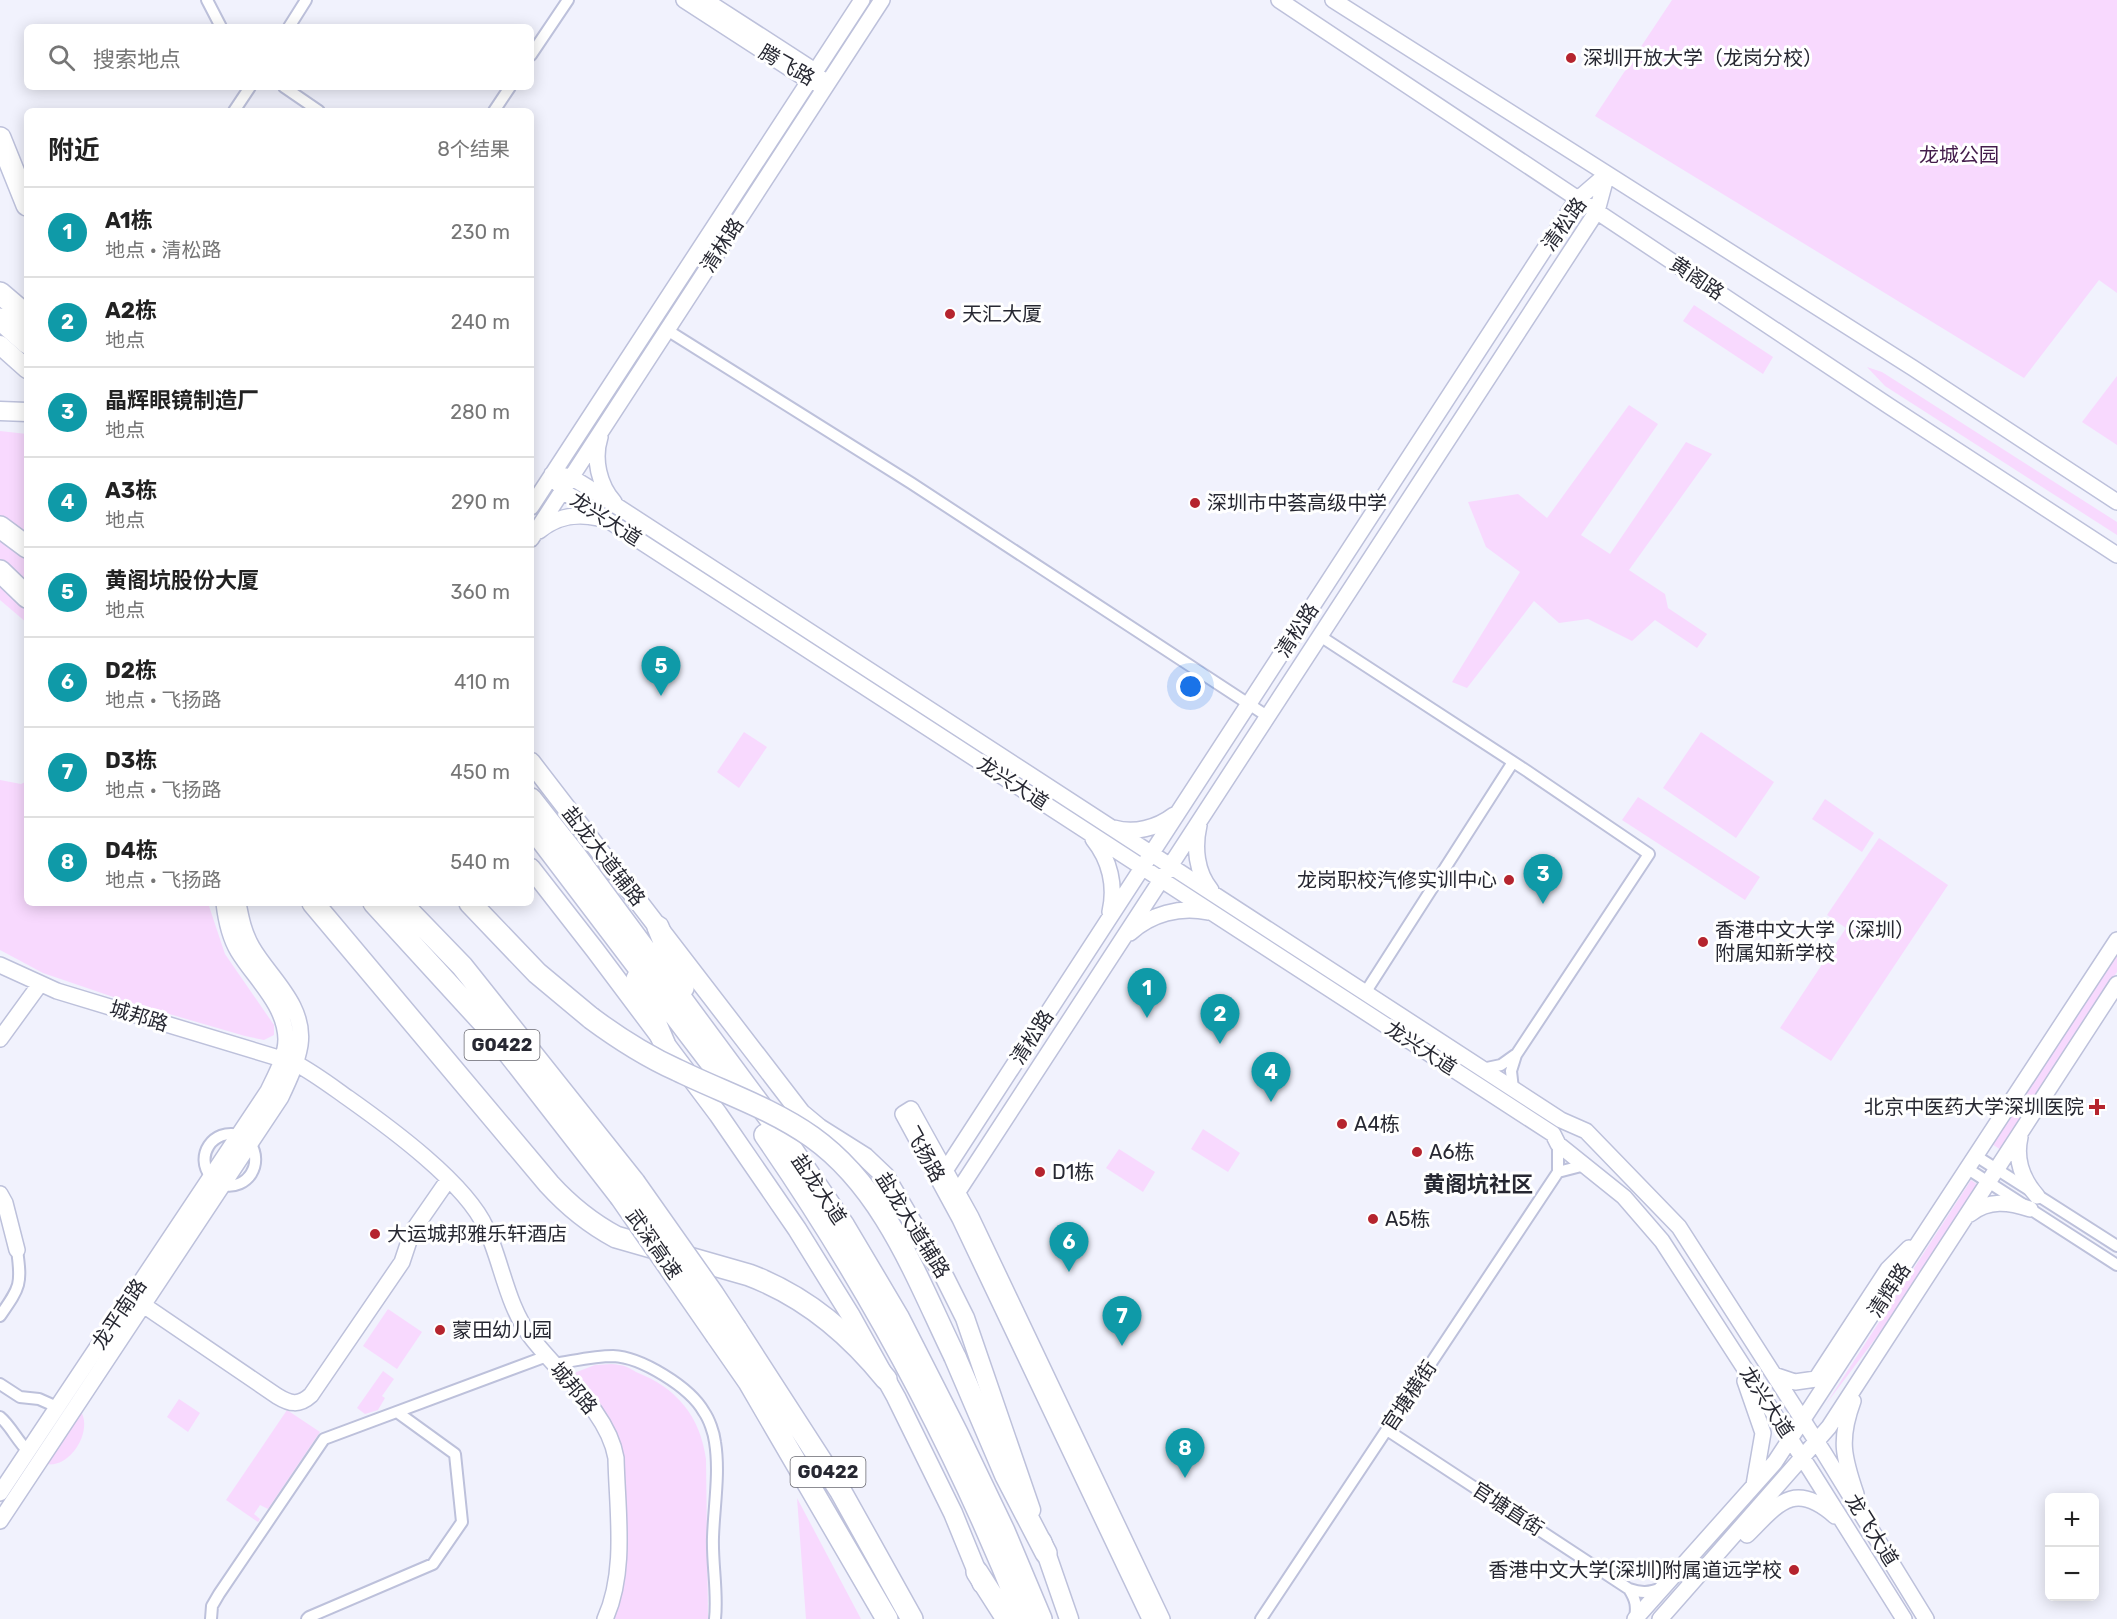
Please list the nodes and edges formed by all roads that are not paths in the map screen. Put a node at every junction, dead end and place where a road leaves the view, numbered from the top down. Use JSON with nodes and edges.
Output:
{"nodes":[{"id":1,"x":207,"y":0,"type":"edge"},
{"id":2,"x":306,"y":0,"type":"edge"},
{"id":3,"x":568,"y":0,"type":"edge"},
{"id":4,"x":684,"y":0,"type":"edge"},
{"id":5,"x":705,"y":0,"type":"edge"},
{"id":6,"x":862,"y":0,"type":"edge"},
{"id":7,"x":882,"y":0,"type":"edge"},
{"id":8,"x":1279,"y":0,"type":"edge"},
{"id":9,"x":1333,"y":0,"type":"edge"},
{"id":10,"x":219,"y":24,"type":"edge"},
{"id":11,"x":291,"y":24,"type":"edge"},
{"id":12,"x":534,"y":51,"type":"edge"},
{"id":13,"x":812,"y":76,"type":"junction"},
{"id":14,"x":826,"y":86,"type":"junction"},
{"id":15,"x":248,"y":90,"type":"edge"},
{"id":16,"x":288,"y":90,"type":"edge"},
{"id":17,"x":508,"y":90,"type":"edge"},
{"id":18,"x":236,"y":108,"type":"edge"},
{"id":19,"x":315,"y":108,"type":"edge"},
{"id":20,"x":496,"y":108,"type":"edge"},
{"id":21,"x":0,"y":138,"type":"edge"},
{"id":22,"x":4,"y":161,"type":"edge"},
{"id":23,"x":1607,"y":174,"type":"junction"},
{"id":24,"x":1578,"y":199,"type":"junction"},
{"id":25,"x":24,"y":201,"type":"edge"},
{"id":26,"x":1597,"y":211,"type":"junction"},
{"id":27,"x":0,"y":292,"type":"edge"},
{"id":28,"x":24,"y":313,"type":"edge"},
{"id":29,"x":0,"y":319,"type":"edge"},
{"id":30,"x":667,"y":330,"type":"junction"},
{"id":31,"x":24,"y":340,"type":"edge"},
{"id":32,"x":0,"y":345,"type":"edge"},
{"id":33,"x":24,"y":366,"type":"edge"},
{"id":34,"x":0,"y":411,"type":"edge"},
{"id":35,"x":24,"y":412,"type":"edge"},
{"id":36,"x":604,"y":427,"type":"junction"},
{"id":37,"x":552,"y":474,"type":"junction"},
{"id":38,"x":571,"y":477,"type":"junction"},
{"id":39,"x":562,"y":491,"type":"junction"},
{"id":40,"x":534,"y":502,"type":"edge"},
{"id":41,"x":2117,"y":502,"type":"edge"},
{"id":42,"x":622,"y":510,"type":"junction"},
{"id":43,"x":637,"y":520,"type":"junction"},
{"id":44,"x":614,"y":524,"type":"junction"},
{"id":45,"x":0,"y":527,"type":"edge"},
{"id":46,"x":534,"y":534,"type":"edge"},
{"id":47,"x":628,"y":534,"type":"junction"},
{"id":48,"x":534,"y":536,"type":"edge"},
{"id":49,"x":24,"y":545,"type":"edge"},
{"id":50,"x":2117,"y":555,"type":"edge"},
{"id":51,"x":0,"y":559,"type":"edge"},
{"id":52,"x":0,"y":571,"type":"edge"},
{"id":53,"x":24,"y":578,"type":"edge"},
{"id":54,"x":24,"y":594,"type":"edge"},
{"id":55,"x":1320,"y":636,"type":"junction"},
{"id":56,"x":1249,"y":704,"type":"junction"},
{"id":57,"x":1267,"y":716,"type":"junction"},
{"id":58,"x":1513,"y":762,"type":"junction"},
{"id":59,"x":534,"y":766,"type":"edge"},
{"id":60,"x":534,"y":803,"type":"edge"},
{"id":61,"x":1178,"y":812,"type":"junction"},
{"id":62,"x":1201,"y":819,"type":"junction"},
{"id":63,"x":1107,"y":825,"type":"junction"},
{"id":64,"x":534,"y":830,"type":"edge"},
{"id":65,"x":1085,"y":830,"type":"junction"},
{"id":66,"x":1151,"y":854,"type":"junction"},
{"id":67,"x":1170,"y":866,"type":"junction"},
{"id":68,"x":1142,"y":867,"type":"junction"},
{"id":69,"x":534,"y":872,"type":"edge"},
{"id":70,"x":1161,"y":880,"type":"junction"},
{"id":71,"x":1216,"y":896,"type":"junction"},
{"id":72,"x":224,"y":906,"type":"edge"},
{"id":73,"x":239,"y":906,"type":"edge"},
{"id":74,"x":316,"y":906,"type":"edge"},
{"id":75,"x":377,"y":906,"type":"edge"},
{"id":76,"x":404,"y":906,"type":"edge"},
{"id":77,"x":473,"y":906,"type":"edge"},
{"id":78,"x":1214,"y":914,"type":"junction"},
{"id":79,"x":1106,"y":924,"type":"junction"},
{"id":80,"x":658,"y":927,"type":"junction"},
{"id":81,"x":2117,"y":940,"type":"edge"},
{"id":82,"x":1121,"y":941,"type":"junction"},
{"id":83,"x":622,"y":946,"type":"junction"},
{"id":84,"x":0,"y":965,"type":"edge"},
{"id":85,"x":40,"y":984,"type":"junction"},
{"id":86,"x":2117,"y":984,"type":"edge"},
{"id":87,"x":1365,"y":993,"type":"junction"},
{"id":88,"x":696,"y":1019,"type":"junction"},
{"id":89,"x":0,"y":1039,"type":"edge"},
{"id":90,"x":664,"y":1043,"type":"junction"},
{"id":91,"x":1515,"y":1055,"type":"junction"},
{"id":92,"x":288,"y":1061,"type":"junction"},
{"id":93,"x":1482,"y":1069,"type":"junction"},
{"id":94,"x":1513,"y":1089,"type":"junction"},
{"id":95,"x":2022,"y":1131,"type":"junction"},
{"id":96,"x":244,"y":1139,"type":"junction"},
{"id":97,"x":1558,"y":1144,"type":"junction"},
{"id":98,"x":1972,"y":1162,"type":"junction"},
{"id":99,"x":1585,"y":1165,"type":"junction"},
{"id":100,"x":1558,"y":1172,"type":"junction"},
{"id":101,"x":942,"y":1175,"type":"joint"},
{"id":102,"x":1992,"y":1175,"type":"junction"},
{"id":103,"x":448,"y":1180,"type":"junction"},
{"id":104,"x":217,"y":1181,"type":"junction"},
{"id":105,"x":627,"y":1189,"type":"junction"},
{"id":106,"x":953,"y":1195,"type":"junction"},
{"id":107,"x":2,"y":1199,"type":"edge"},
{"id":108,"x":2034,"y":1202,"type":"junction"},
{"id":109,"x":1965,"y":1218,"type":"junction"},
{"id":110,"x":1931,"y":1227,"type":"junction"},
{"id":111,"x":2117,"y":1246,"type":"edge"},
{"id":112,"x":17,"y":1250,"type":"joint"},
{"id":113,"x":2117,"y":1265,"type":"edge"},
{"id":114,"x":137,"y":1301,"type":"junction"},
{"id":115,"x":0,"y":1316,"type":"edge"},
{"id":116,"x":727,"y":1333,"type":"junction"},
{"id":117,"x":1730,"y":1345,"type":"junction"},
{"id":118,"x":1877,"y":1353,"type":"junction"},
{"id":119,"x":551,"y":1360,"type":"junction"},
{"id":120,"x":1774,"y":1375,"type":"junction"},
{"id":121,"x":886,"y":1380,"type":"junction"},
{"id":122,"x":0,"y":1384,"type":"edge"},
{"id":123,"x":57,"y":1407,"type":"junction"},
{"id":124,"x":397,"y":1412,"type":"junction"},
{"id":125,"x":0,"y":1417,"type":"edge"},
{"id":126,"x":1803,"y":1420,"type":"junction"},
{"id":127,"x":1387,"y":1430,"type":"junction"},
{"id":128,"x":1791,"y":1439,"type":"junction"},
{"id":129,"x":1816,"y":1441,"type":"junction"},
{"id":130,"x":28,"y":1451,"type":"junction"},
{"id":131,"x":1803,"y":1457,"type":"junction"},
{"id":132,"x":1754,"y":1485,"type":"junction"},
{"id":133,"x":0,"y":1493,"type":"edge"},
{"id":134,"x":1863,"y":1517,"type":"junction"},
{"id":135,"x":0,"y":1521,"type":"edge"},
{"id":136,"x":1847,"y":1527,"type":"junction"},
{"id":137,"x":1723,"y":1548,"type":"junction"},
{"id":138,"x":1046,"y":1553,"type":"junction"},
{"id":139,"x":977,"y":1572,"type":"junction"},
{"id":140,"x":1663,"y":1588,"type":"junction"},
{"id":141,"x":1629,"y":1589,"type":"junction"},
{"id":142,"x":211,"y":1619,"type":"edge"},
{"id":143,"x":308,"y":1619,"type":"edge"},
{"id":144,"x":605,"y":1619,"type":"edge"},
{"id":145,"x":715,"y":1619,"type":"edge"},
{"id":146,"x":887,"y":1619,"type":"edge"},
{"id":147,"x":912,"y":1619,"type":"edge"},
{"id":148,"x":996,"y":1619,"type":"edge"},
{"id":149,"x":1007,"y":1619,"type":"edge"},
{"id":150,"x":1024,"y":1619,"type":"edge"},
{"id":151,"x":1041,"y":1619,"type":"edge"},
{"id":152,"x":1069,"y":1619,"type":"edge"},
{"id":153,"x":1150,"y":1619,"type":"edge"},
{"id":154,"x":1162,"y":1619,"type":"edge"},
{"id":155,"x":1261,"y":1619,"type":"edge"},
{"id":156,"x":1635,"y":1619,"type":"edge"},
{"id":157,"x":1660,"y":1619,"type":"edge"},
{"id":158,"x":1904,"y":1619,"type":"edge"},
{"id":159,"x":1926,"y":1619,"type":"edge"}],
"edges":[{"from":1,"to":10,"type":"street"},
{"from":2,"to":11,"type":"street"},
{"from":3,"to":12,"type":"street"},
{"from":4,"to":13,"type":"main road","name":"腾飞路"},
{"from":5,"to":13,"type":"main road","name":"腾飞路"},
{"from":6,"to":13,"type":"main road","name":"清林路"},
{"from":7,"to":14,"type":"main road","name":"清林路"},
{"from":8,"to":24,"type":"main road","name":"黄阁路"},
{"from":9,"to":23,"type":"main road","name":"黄阁路"},
{"from":13,"to":14,"type":"main road","name":"腾飞路"},
{"from":13,"to":37,"type":"main road","name":"清林路"},
{"from":14,"to":30,"type":"main road","name":"清林路"},
{"from":15,"to":18,"type":"street"},
{"from":16,"to":19,"type":"street"},
{"from":17,"to":20,"type":"street"},
{"from":21,"to":22,"type":"highway"},
{"from":22,"to":25,"type":"highway"},
{"from":23,"to":24,"type":"main road","name":"清松路"},
{"from":23,"to":26,"type":"main road","name":"清松路"},
{"from":23,"to":41,"type":"main road","name":"黄阁路"},
{"from":24,"to":26,"type":"main road","name":"黄阁路"},
{"from":24,"to":56,"type":"main road","name":"清松路"},
{"from":26,"to":50,"type":"main road","name":"黄阁路"},
{"from":26,"to":55,"type":"main road","name":"清松路"},
{"from":27,"to":28,"type":"highway"},
{"from":29,"to":31,"type":"highway"},
{"from":30,"to":36,"type":"main road","name":"清林路"},
{"from":30,"to":56,"type":"street"},
{"from":32,"to":33,"type":"main road"},
{"from":34,"to":35,"type":"main road"},
{"from":36,"to":38,"type":"main road","name":"清林路"},
{"from":36,"to":42,"type":"main road"},
{"from":37,"to":38,"type":"main road","name":"龙兴大道"},
{"from":37,"to":39,"type":"main road","name":"龙兴大道"},
{"from":37,"to":40,"type":"main road","name":"清林路"},
{"from":38,"to":39,"type":"main road","name":"清林路"},
{"from":38,"to":42,"type":"main road","name":"龙兴大道"},
{"from":39,"to":44,"type":"main road","name":"龙兴大道"},
{"from":39,"to":46,"type":"main road","name":"清林路"},
{"from":42,"to":43,"type":"main road","name":"龙兴大道"},
{"from":43,"to":47,"type":"main road"},
{"from":43,"to":63,"type":"main road","name":"龙兴大道"},
{"from":44,"to":47,"type":"main road","name":"龙兴大道"},
{"from":44,"to":48,"type":"main road"},
{"from":45,"to":49,"type":"highway"},
{"from":47,"to":65,"type":"main road","name":"龙兴大道"},
{"from":51,"to":53,"type":"highway"},
{"from":52,"to":54,"type":"highway"},
{"from":55,"to":57,"type":"main road","name":"清松路"},
{"from":55,"to":58,"type":"street"},
{"from":56,"to":57,"type":"street"},
{"from":56,"to":61,"type":"main road","name":"清松路"},
{"from":57,"to":62,"type":"main road","name":"清松路"},
{"from":58,"to":87,"type":"street"},
{"from":58,"to":91,"type":"street"},
{"from":59,"to":80,"type":"main road","name":"盐龙大道辅路"},
{"from":60,"to":88,"type":"highway","name":"盐龙大道"},
{"from":61,"to":63,"type":"main road"},
{"from":61,"to":66,"type":"main road","name":"清松路"},
{"from":62,"to":67,"type":"main road","name":"清松路"},
{"from":62,"to":71,"type":"main road"},
{"from":63,"to":66,"type":"main road","name":"龙兴大道"},
{"from":64,"to":83,"type":"highway","name":"盐龙大道"},
{"from":65,"to":68,"type":"main road","name":"龙兴大道"},
{"from":65,"to":79,"type":"main road"},
{"from":66,"to":67,"type":"main road","name":"龙兴大道"},
{"from":66,"to":68,"type":"main road","name":"清松路"},
{"from":67,"to":70,"type":"main road","name":"清松路"},
{"from":67,"to":71,"type":"main road","name":"龙兴大道"},
{"from":68,"to":70,"type":"main road","name":"龙兴大道"},
{"from":68,"to":79,"type":"main road","name":"清松路"},
{"from":69,"to":90,"type":"main road"},
{"from":70,"to":78,"type":"main road","name":"龙兴大道"},
{"from":70,"to":82,"type":"main road","name":"清松路"},
{"from":71,"to":87,"type":"main road","name":"龙兴大道"},
{"from":72,"to":92,"type":"main road"},
{"from":73,"to":92,"type":"main road"},
{"from":74,"to":121,"type":"highway"},
{"from":75,"to":105,"type":"highway","name":"武深高速","number":"G0422"},
{"from":76,"to":105,"type":"highway","name":"武深高速","number":"G0422"},
{"from":77,"to":138,"type":"highway","bridge":true},
{"from":78,"to":82,"type":"main road"},
{"from":78,"to":97,"type":"main road","name":"龙兴大道"},
{"from":79,"to":101,"type":"main road","name":"清松路"},
{"from":80,"to":88,"type":"highway"},
{"from":80,"to":138,"type":"main road","name":"盐龙大道辅路"},
{"from":81,"to":98,"type":"main road","name":"清辉路"},
{"from":82,"to":106,"type":"main road","name":"清松路"},
{"from":83,"to":90,"type":"highway"},
{"from":83,"to":150,"type":"highway","name":"盐龙大道"},
{"from":84,"to":85,"type":"main road","name":"城邦路"},
{"from":85,"to":89,"type":"main road"},
{"from":85,"to":92,"type":"main road","name":"城邦路"},
{"from":86,"to":95,"type":"main road","name":"清辉路"},
{"from":87,"to":93,"type":"main road","name":"龙兴大道"},
{"from":88,"to":151,"type":"highway","name":"盐龙大道"},
{"from":90,"to":121,"type":"main road"},
{"from":91,"to":93,"type":"street"},
{"from":91,"to":94,"type":"street"},
{"from":92,"to":96,"type":"main road","name":"龙平南路"},
{"from":92,"to":103,"type":"main road","name":"城邦路"},
{"from":93,"to":94,"type":"main road","name":"龙兴大道"},
{"from":94,"to":120,"type":"main road","name":"龙兴大道"},
{"from":95,"to":102,"type":"main road","name":"清辉路"},
{"from":95,"to":108,"type":"main road"},
{"from":96,"to":104,"type":"main road","name":"龙平南路"},
{"from":96,"to":104,"type":"street"},
{"from":97,"to":99,"type":"main road","name":"龙兴大道"},
{"from":97,"to":100,"type":"street"},
{"from":98,"to":102,"type":"street"},
{"from":98,"to":110,"type":"main road","name":"清辉路"},
{"from":99,"to":100,"type":"street"},
{"from":99,"to":117,"type":"main road","name":"龙兴大道"},
{"from":100,"to":127,"type":"street","name":"官塘横街"},
{"from":101,"to":106,"type":"main road","name":"飞扬路"},
{"from":102,"to":108,"type":"street"},
{"from":102,"to":109,"type":"main road","name":"清辉路"},
{"from":103,"to":114,"type":"main road"},
{"from":103,"to":119,"type":"main road","name":"城邦路"},
{"from":104,"to":114,"type":"main road","name":"龙平南路"},
{"from":105,"to":116,"type":"highway","name":"武深高速","number":"G0422","bridge":true},
{"from":106,"to":153,"type":"main road","name":"飞扬路"},
{"from":106,"to":154,"type":"main road","name":"飞扬路"},
{"from":107,"to":112,"type":"main road"},
{"from":108,"to":109,"type":"main road"},
{"from":108,"to":111,"type":"street"},
{"from":108,"to":113,"type":"street"},
{"from":109,"to":118,"type":"main road","name":"清辉路"},
{"from":110,"to":120,"type":"main road"},
{"from":110,"to":126,"type":"main road","name":"清辉路"},
{"from":112,"to":115,"type":"street"},
{"from":114,"to":123,"type":"main road","name":"龙平南路"},
{"from":114,"to":135,"type":"main road","name":"龙平南路"},
{"from":116,"to":146,"type":"highway","name":"武深高速","number":"G0422"},
{"from":116,"to":147,"type":"highway","name":"武深高速","number":"G0422"},
{"from":117,"to":128,"type":"main road","name":"龙兴大道"},
{"from":117,"to":132,"type":"main road"},
{"from":118,"to":129,"type":"main road","name":"清辉路"},
{"from":118,"to":134,"type":"main road"},
{"from":119,"to":124,"type":"street"},
{"from":119,"to":144,"type":"main road","name":"城邦路"},
{"from":119,"to":145,"type":"street"},
{"from":120,"to":126,"type":"main road","name":"龙兴大道"},
{"from":121,"to":139,"type":"main road"},
{"from":122,"to":123,"type":"street"},
{"from":123,"to":130,"type":"main road","name":"龙平南路"},
{"from":124,"to":142,"type":"street"},
{"from":124,"to":143,"type":"street"},
{"from":125,"to":130,"type":"street"},
{"from":126,"to":128,"type":"main road","name":"清辉路"},
{"from":126,"to":129,"type":"main road","name":"龙兴大道"},
{"from":127,"to":141,"type":"street","name":"官塘直街"},
{"from":127,"to":155,"type":"street","name":"官塘横街"},
{"from":128,"to":131,"type":"main road","name":"龙兴大道"},
{"from":128,"to":132,"type":"main road","name":"清辉路"},
{"from":129,"to":131,"type":"main road","name":"清辉路"},
{"from":129,"to":134,"type":"main road","name":"龙飞大道"},
{"from":130,"to":133,"type":"main road","name":"龙平南路"},
{"from":131,"to":136,"type":"main road","name":"龙飞大道"},
{"from":131,"to":137,"type":"main road","name":"清辉路"},
{"from":132,"to":140,"type":"main road","name":"清辉路"},
{"from":134,"to":159,"type":"main road","name":"龙飞大道"},
{"from":136,"to":137,"type":"main road"},
{"from":136,"to":158,"type":"main road","name":"龙飞大道"},
{"from":137,"to":157,"type":"main road","name":"清辉路"},
{"from":138,"to":152,"type":"main road","name":"盐龙大道辅路"},
{"from":139,"to":148,"type":"main road"},
{"from":139,"to":149,"type":"highway"},
{"from":140,"to":141,"type":"street"},
{"from":140,"to":156,"type":"main road","name":"清辉路"},
{"from":141,"to":156,"type":"street"}]}
